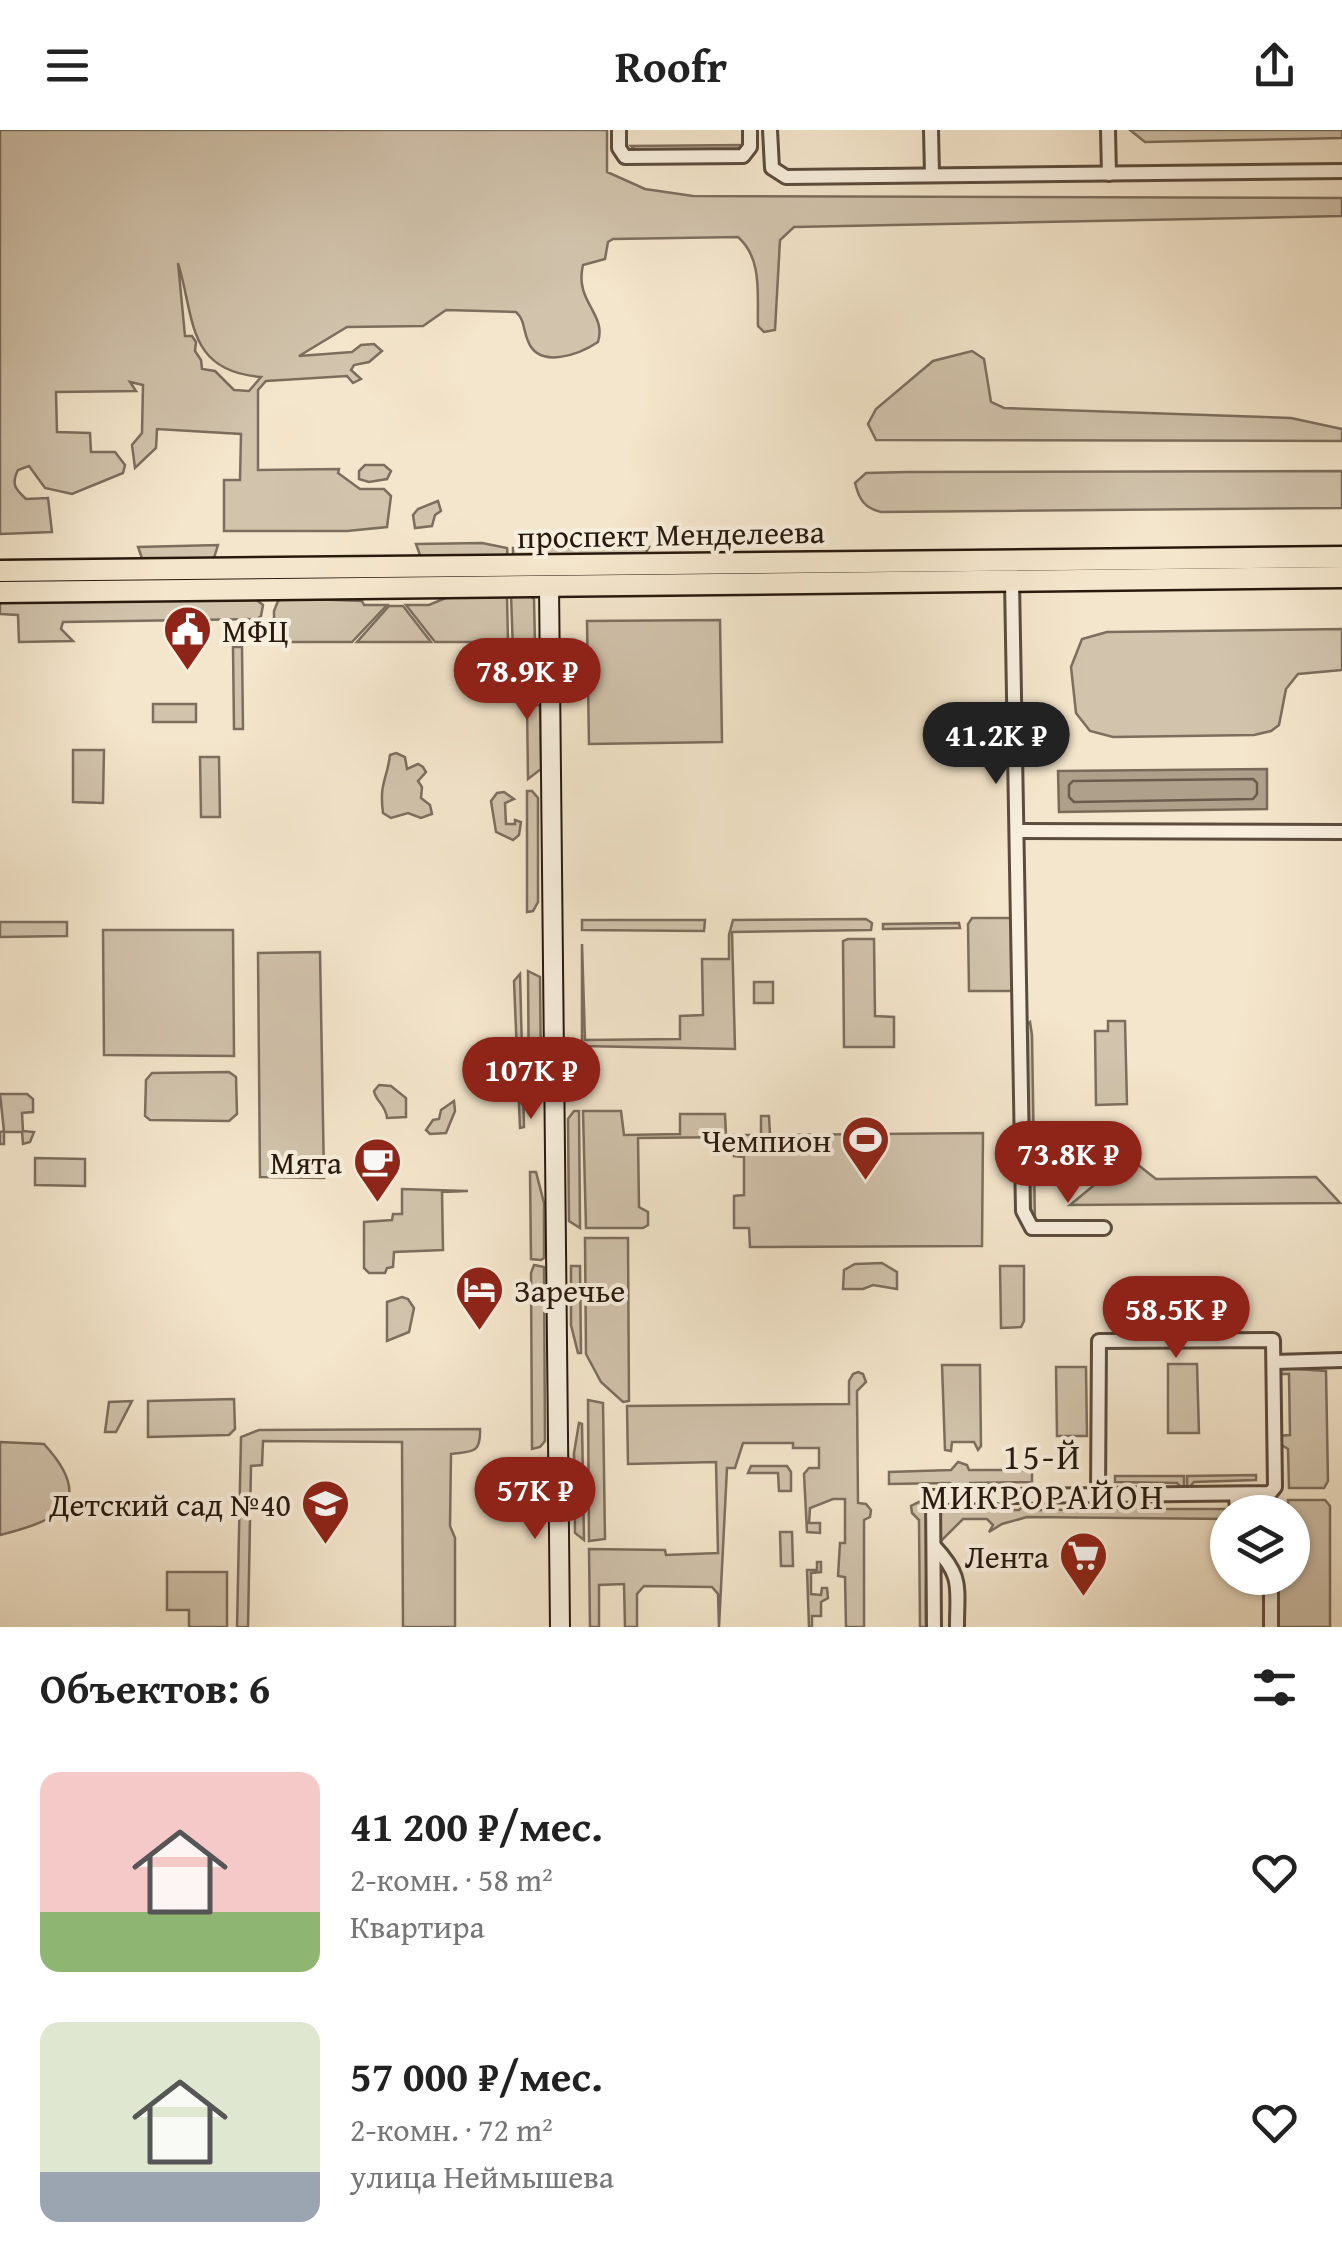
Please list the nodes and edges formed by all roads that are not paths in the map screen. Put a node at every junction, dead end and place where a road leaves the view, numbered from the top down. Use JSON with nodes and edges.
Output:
{"nodes":[{"id":1,"x":618,"y":130,"type":"edge"},
{"id":2,"x":750,"y":130,"type":"edge"},
{"id":3,"x":770,"y":130,"type":"edge"},
{"id":4,"x":932,"y":130,"type":"edge"},
{"id":5,"x":1108,"y":130,"type":"edge"},
{"id":6,"x":1342,"y":171,"type":"edge"},
{"id":7,"x":932,"y":174,"type":"junction"},
{"id":8,"x":1109,"y":174,"type":"junction"},
{"id":9,"x":1342,"y":557,"type":"edge"},
{"id":10,"x":0,"y":571,"type":"edge"},
{"id":11,"x":744,"y":573,"type":"junction"},
{"id":12,"x":549,"y":575,"type":"junction"},
{"id":13,"x":1342,"y":577,"type":"edge"},
{"id":14,"x":133,"y":580,"type":"junction"},
{"id":15,"x":1012,"y":581,"type":"junction"},
{"id":16,"x":0,"y":592,"type":"edge"},
{"id":17,"x":1018,"y":831,"type":"junction"},
{"id":18,"x":1342,"y":832,"type":"edge"},
{"id":19,"x":1104,"y":1228,"type":"dead end"},
{"id":20,"x":1342,"y":1360,"type":"edge"},
{"id":21,"x":1274,"y":1362,"type":"junction"},
{"id":22,"x":1210,"y":1495,"type":"edge"},
{"id":23,"x":1236,"y":1495,"type":"edge"},
{"id":24,"x":1098,"y":1496,"type":"junction"},
{"id":25,"x":934,"y":1546,"type":"junction"},
{"id":26,"x":1271,"y":1595,"type":"edge"},
{"id":27,"x":560,"y":1627,"type":"edge"},
{"id":28,"x":934,"y":1627,"type":"edge"},
{"id":29,"x":958,"y":1627,"type":"edge"},
{"id":30,"x":1271,"y":1627,"type":"edge"}],
"edges":[{"from":1,"to":2,"type":"street"},
{"from":3,"to":7,"type":"street"},
{"from":4,"to":7,"type":"street"},
{"from":5,"to":8,"type":"street"},
{"from":6,"to":8,"type":"street"},
{"from":7,"to":8,"type":"street"},
{"from":9,"to":11,"type":"main road","name":"проспект Менделеева"},
{"from":10,"to":14,"type":"main road","name":"проспект Менделеева"},
{"from":11,"to":12,"type":"main road","name":"проспект Менделеева"},
{"from":11,"to":15,"type":"main road","name":"проспект Менделеева"},
{"from":12,"to":14,"type":"main road","name":"проспект Менделеева"},
{"from":12,"to":27,"type":"main road"},
{"from":13,"to":15,"type":"main road","name":"проспект Менделеева"},
{"from":14,"to":16,"type":"main road","name":"проспект Менделеева"},
{"from":15,"to":17,"type":"street"},
{"from":17,"to":18,"type":"street"},
{"from":17,"to":19,"type":"street"},
{"from":20,"to":21,"type":"street"},
{"from":21,"to":23,"type":"street"},
{"from":21,"to":24,"type":"street"},
{"from":22,"to":24,"type":"street"},
{"from":24,"to":25,"type":"street"},
{"from":25,"to":28,"type":"street"},
{"from":25,"to":29,"type":"street"},
{"from":26,"to":30,"type":"street"}]}
